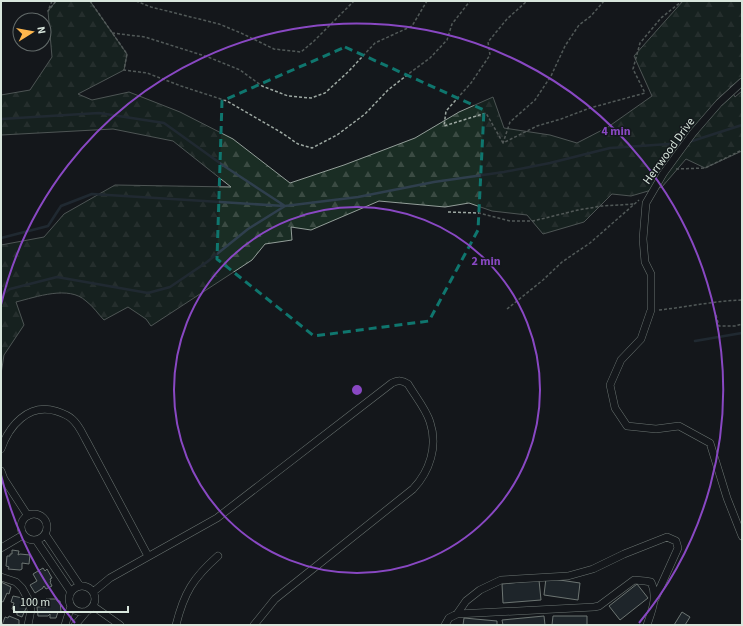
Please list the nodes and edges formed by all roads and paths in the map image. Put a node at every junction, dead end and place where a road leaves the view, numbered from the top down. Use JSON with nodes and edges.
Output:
{"nodes":[{"id":1,"x":52,"y":1,"type":"edge"},
{"id":2,"x":56,"y":1,"type":"edge"},
{"id":3,"x":90,"y":1,"type":"edge"},
{"id":4,"x":136,"y":1,"type":"edge"},
{"id":5,"x":354,"y":1,"type":"edge"},
{"id":6,"x":427,"y":1,"type":"edge"},
{"id":7,"x":470,"y":1,"type":"edge"},
{"id":8,"x":527,"y":1,"type":"edge"},
{"id":9,"x":604,"y":1,"type":"edge"},
{"id":10,"x":682,"y":1,"type":"edge"},
{"id":11,"x":112,"y":33,"type":"junction"},
{"id":12,"x":742,"y":82,"type":"edge"},
{"id":13,"x":503,"y":143,"type":"junction"},
{"id":14,"x":742,"y":150,"type":"edge"},
{"id":15,"x":666,"y":170,"type":"junction"},
{"id":16,"x":448,"y":212,"type":"dead end"},
{"id":17,"x":742,"y":300,"type":"edge"},
{"id":18,"x":507,"y":309,"type":"dead end"},
{"id":19,"x":651,"y":310,"type":"junction"},
{"id":20,"x":716,"y":315,"type":"dead end"},
{"id":21,"x":742,"y":324,"type":"edge"},
{"id":22,"x":1,"y":449,"type":"edge"},
{"id":23,"x":1,"y":471,"type":"edge"},
{"id":24,"x":28,"y":516,"type":"junction"},
{"id":25,"x":45,"y":534,"type":"junction"},
{"id":26,"x":23,"y":535,"type":"junction"},
{"id":27,"x":742,"y":536,"type":"edge"},
{"id":28,"x":36,"y":540,"type":"junction"},
{"id":29,"x":1,"y":548,"type":"edge"},
{"id":30,"x":148,"y":556,"type":"junction"},
{"id":31,"x":218,"y":556,"type":"dead end"},
{"id":32,"x":1,"y":577,"type":"edge"},
{"id":33,"x":80,"y":586,"type":"junction"},
{"id":34,"x":71,"y":592,"type":"junction"},
{"id":35,"x":93,"y":592,"type":"junction"},
{"id":36,"x":655,"y":599,"type":"junction"},
{"id":37,"x":71,"y":606,"type":"junction"},
{"id":38,"x":90,"y":608,"type":"junction"},
{"id":39,"x":457,"y":614,"type":"junction"},
{"id":40,"x":28,"y":625,"type":"edge"},
{"id":41,"x":65,"y":625,"type":"edge"},
{"id":42,"x":75,"y":625,"type":"edge"},
{"id":43,"x":120,"y":625,"type":"edge"},
{"id":44,"x":176,"y":625,"type":"edge"},
{"id":45,"x":254,"y":625,"type":"edge"},
{"id":46,"x":445,"y":625,"type":"edge"},
{"id":47,"x":647,"y":625,"type":"edge"}],
"edges":[{"from":1,"to":2,"type":"path"},
{"from":3,"to":11,"type":"path"},
{"from":4,"to":5,"type":"path"},
{"from":6,"to":11,"type":"path"},
{"from":7,"to":11,"type":"path"},
{"from":8,"to":13,"type":"path"},
{"from":9,"to":13,"type":"path"},
{"from":10,"to":13,"type":"path"},
{"from":12,"to":15,"type":"street","name":"Herrwood Drive"},
{"from":14,"to":15,"type":"path"},
{"from":15,"to":19,"type":"street","name":"Herrwood Drive"},
{"from":16,"to":18,"type":"path"},
{"from":17,"to":19,"type":"path"},
{"from":19,"to":27,"type":"street","name":"Herrwood Drive"},
{"from":20,"to":21,"type":"path"},
{"from":22,"to":30,"type":"street"},
{"from":23,"to":24,"type":"street"},
{"from":24,"to":25,"type":"street"},
{"from":24,"to":26,"type":"street"},
{"from":25,"to":28,"type":"street"},
{"from":25,"to":33,"type":"street"},
{"from":26,"to":28,"type":"street"},
{"from":26,"to":29,"type":"street"},
{"from":28,"to":34,"type":"street"},
{"from":30,"to":35,"type":"street"},
{"from":30,"to":45,"type":"street"},
{"from":31,"to":44,"type":"street"},
{"from":32,"to":40,"type":"street"},
{"from":33,"to":34,"type":"street"},
{"from":33,"to":35,"type":"street"},
{"from":34,"to":37,"type":"street"},
{"from":35,"to":38,"type":"street"},
{"from":36,"to":39,"type":"street"},
{"from":36,"to":39,"type":"street"},
{"from":36,"to":47,"type":"street"},
{"from":37,"to":38,"type":"street"},
{"from":37,"to":41,"type":"street"},
{"from":38,"to":42,"type":"street"},
{"from":38,"to":43,"type":"street"},
{"from":39,"to":46,"type":"street"}]}
